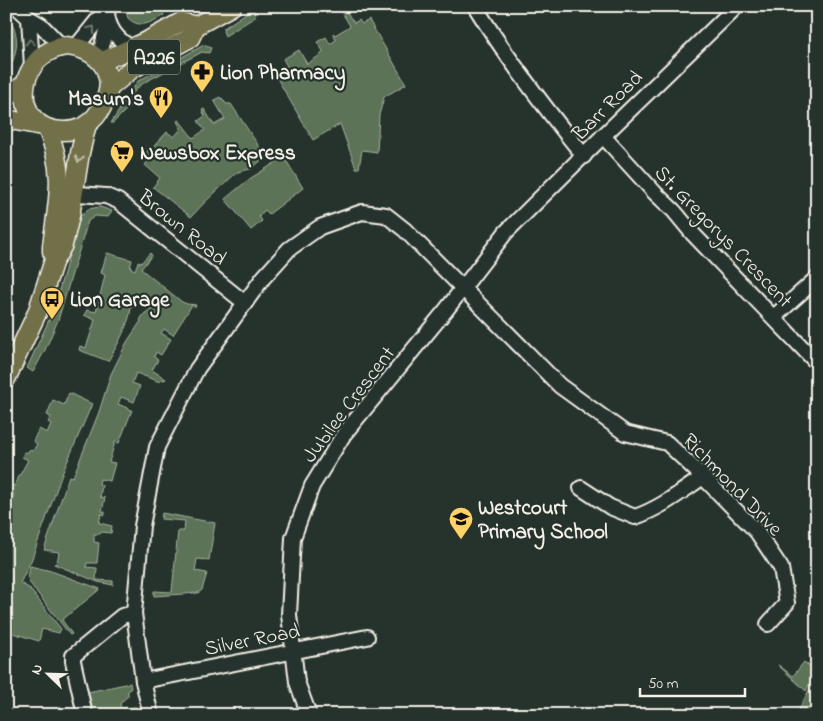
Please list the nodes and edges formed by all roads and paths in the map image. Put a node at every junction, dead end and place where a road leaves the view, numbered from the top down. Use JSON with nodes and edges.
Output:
{"nodes":[{"id":1,"x":16,"y":6,"type":"edge"},
{"id":2,"x":232,"y":6,"type":"edge"},
{"id":3,"x":475,"y":6,"type":"edge"},
{"id":4,"x":737,"y":6,"type":"edge"},
{"id":5,"x":108,"y":13,"type":"edge"},
{"id":6,"x":29,"y":18,"type":"junction"},
{"id":7,"x":196,"y":26,"type":"junction"},
{"id":8,"x":69,"y":47,"type":"junction"},
{"id":9,"x":132,"y":48,"type":"junction"},
{"id":10,"x":100,"y":61,"type":"junction"},
{"id":11,"x":32,"y":66,"type":"junction"},
{"id":12,"x":24,"y":85,"type":"junction"},
{"id":13,"x":109,"y":88,"type":"junction"},
{"id":14,"x":6,"y":96,"type":"edge"},
{"id":15,"x":6,"y":119,"type":"edge"},
{"id":16,"x":87,"y":124,"type":"junction"},
{"id":17,"x":44,"y":127,"type":"junction"},
{"id":18,"x":602,"y":136,"type":"junction"},
{"id":19,"x":584,"y":156,"type":"junction"},
{"id":20,"x":67,"y":193,"type":"junction"},
{"id":21,"x":506,"y":232,"type":"joint"},
{"id":22,"x":817,"y":278,"type":"edge"},
{"id":23,"x":462,"y":288,"type":"junction"},
{"id":24,"x":245,"y":302,"type":"junction"},
{"id":25,"x":774,"y":317,"type":"junction"},
{"id":26,"x":817,"y":363,"type":"edge"},
{"id":27,"x":6,"y":379,"type":"edge"},
{"id":28,"x":703,"y":477,"type":"junction"},
{"id":29,"x":581,"y":488,"type":"dead end"},
{"id":30,"x":134,"y":613,"type":"junction"},
{"id":31,"x":768,"y":624,"type":"dead end"},
{"id":32,"x":367,"y":637,"type":"dead end"},
{"id":33,"x":292,"y":652,"type":"junction"},
{"id":34,"x":144,"y":681,"type":"junction"},
{"id":35,"x":85,"y":715,"type":"edge"},
{"id":36,"x":151,"y":715,"type":"edge"},
{"id":37,"x":309,"y":715,"type":"edge"}],
"edges":[{"from":1,"to":6,"type":"street"},
{"from":2,"to":7,"type":"main road","number":"A226"},
{"from":3,"to":19,"type":"street"},
{"from":4,"to":18,"type":"street","name":"Barr Road"},
{"from":8,"to":5,"type":"street","one_way":true},
{"from":5,"to":9,"type":"street"},
{"from":5,"to":10,"type":"street"},
{"from":6,"to":8,"type":"street"},
{"from":11,"to":6,"type":"street","one_way":true},
{"from":7,"to":9,"type":"main road","number":"A226"},
{"from":7,"to":13,"type":"main road","number":"A226"},
{"from":8,"to":10,"type":"main road","number":"A226"},
{"from":8,"to":11,"type":"main road"},
{"from":9,"to":10,"type":"main road","number":"A226"},
{"from":10,"to":13,"type":"main road","number":"A226"},
{"from":11,"to":12,"type":"main road"},
{"from":12,"to":14,"type":"main road"},
{"from":12,"to":17,"type":"main road"},
{"from":13,"to":16,"type":"main road","number":"A226"},
{"from":15,"to":17,"type":"main road"},
{"from":16,"to":17,"type":"main road"},
{"from":16,"to":20,"type":"main road","one_way":true},
{"from":17,"to":20,"type":"main road"},
{"from":18,"to":19,"type":"street","name":"Barr Road"},
{"from":18,"to":25,"type":"street","name":"St. Gregorys Crescent"},
{"from":19,"to":21,"type":"street","name":"Barr Road"},
{"from":20,"to":24,"type":"street","name":"Brown Road"},
{"from":20,"to":27,"type":"main road"},
{"from":21,"to":23,"type":"street","name":"Jubilee Crescent"},
{"from":22,"to":25,"type":"street"},
{"from":23,"to":24,"type":"street","name":"Richmond Drive"},
{"from":23,"to":28,"type":"street","name":"Richmond Drive"},
{"from":23,"to":33,"type":"street","name":"Jubilee Crescent"},
{"from":24,"to":30,"type":"street","name":"Richmond Drive"},
{"from":25,"to":26,"type":"street","name":"St. Gregorys Crescent"},
{"from":28,"to":29,"type":"street"},
{"from":28,"to":31,"type":"street","name":"Richmond Drive"},
{"from":30,"to":34,"type":"street","name":"Richmond Drive"},
{"from":30,"to":35,"type":"street"},
{"from":32,"to":33,"type":"street","name":"Silver Road"},
{"from":33,"to":34,"type":"street","name":"Silver Road"},
{"from":33,"to":37,"type":"street","name":"Jubilee Crescent"},
{"from":34,"to":36,"type":"street","name":"Richmond Drive"}]}
